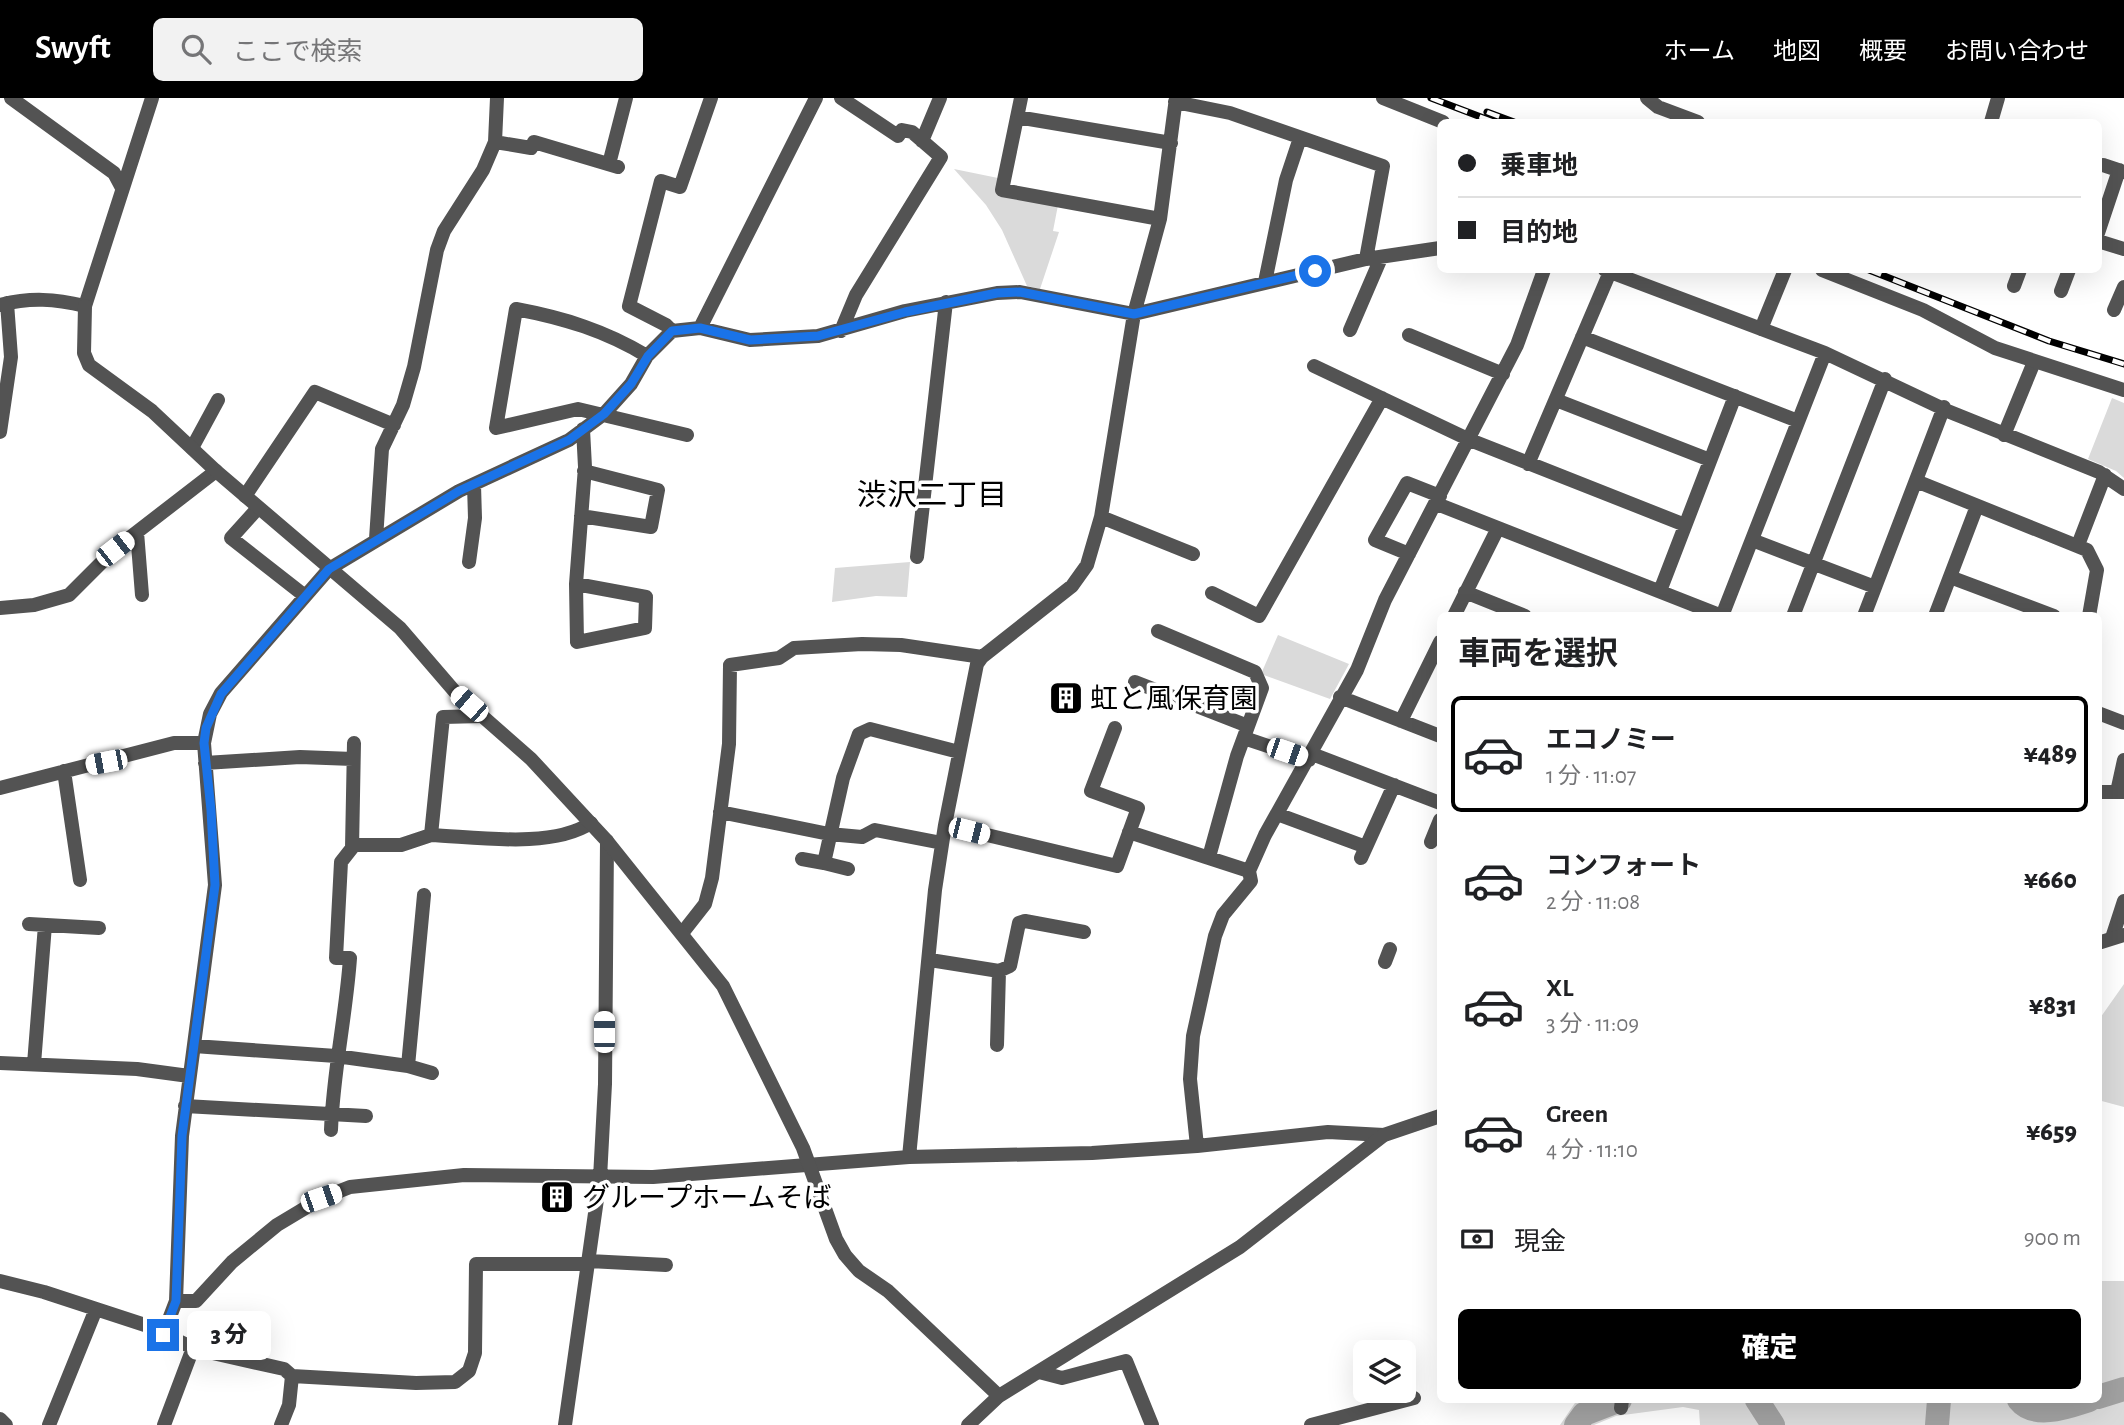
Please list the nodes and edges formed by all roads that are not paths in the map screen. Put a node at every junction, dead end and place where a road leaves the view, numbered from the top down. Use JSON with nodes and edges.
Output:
{"nodes":[{"id":1,"x":11,"y":98,"type":"edge"},
{"id":2,"x":152,"y":98,"type":"edge"},
{"id":3,"x":497,"y":98,"type":"edge"},
{"id":4,"x":626,"y":98,"type":"edge"},
{"id":5,"x":711,"y":98,"type":"edge"},
{"id":6,"x":816,"y":98,"type":"edge"},
{"id":7,"x":841,"y":98,"type":"edge"},
{"id":8,"x":940,"y":98,"type":"edge"},
{"id":9,"x":1021,"y":98,"type":"edge"},
{"id":10,"x":1383,"y":98,"type":"edge"},
{"id":11,"x":1647,"y":98,"type":"edge"},
{"id":12,"x":1998,"y":98,"type":"edge"},
{"id":13,"x":1175,"y":100,"type":"edge"},
{"id":14,"x":1017,"y":117,"type":"junction"},
{"id":15,"x":1437,"y":119,"type":"edge"},
{"id":16,"x":1690,"y":119,"type":"edge"},
{"id":17,"x":1992,"y":119,"type":"edge"},
{"id":18,"x":1300,"y":138,"type":"junction"},
{"id":19,"x":922,"y":141,"type":"junction"},
{"id":20,"x":495,"y":142,"type":"junction"},
{"id":21,"x":1171,"y":143,"type":"junction"},
{"id":22,"x":2103,"y":166,"type":"dead end"},
{"id":23,"x":2122,"y":171,"type":"edge"},
{"id":24,"x":122,"y":188,"type":"junction"},
{"id":25,"x":1160,"y":219,"type":"junction"},
{"id":26,"x":2102,"y":223,"type":"edge"},
{"id":27,"x":2102,"y":242,"type":"edge"},
{"id":28,"x":1437,"y":249,"type":"edge"},
{"id":29,"x":2124,"y":249,"type":"edge"},
{"id":30,"x":1381,"y":258,"type":"junction"},
{"id":31,"x":1366,"y":259,"type":"junction"},
{"id":32,"x":1543,"y":273,"type":"edge"},
{"id":33,"x":1606,"y":273,"type":"edge"},
{"id":34,"x":1612,"y":273,"type":"edge"},
{"id":35,"x":1783,"y":273,"type":"edge"},
{"id":36,"x":1830,"y":273,"type":"edge"},
{"id":37,"x":2019,"y":273,"type":"edge"},
{"id":38,"x":2068,"y":273,"type":"edge"},
{"id":39,"x":1265,"y":282,"type":"junction"},
{"id":40,"x":2014,"y":286,"type":"dead end"},
{"id":41,"x":2124,"y":286,"type":"edge"},
{"id":42,"x":2061,"y":291,"type":"dead end"},
{"id":43,"x":946,"y":302,"type":"junction"},
{"id":44,"x":4,"y":304,"type":"edge"},
{"id":45,"x":85,"y":306,"type":"junction"},
{"id":46,"x":2115,"y":310,"type":"dead end"},
{"id":47,"x":1134,"y":314,"type":"junction"},
{"id":48,"x":700,"y":328,"type":"junction"},
{"id":49,"x":1761,"y":329,"type":"junction"},
{"id":50,"x":1350,"y":330,"type":"dead end"},
{"id":51,"x":672,"y":331,"type":"junction"},
{"id":52,"x":841,"y":331,"type":"junction"},
{"id":53,"x":1409,"y":335,"type":"dead end"},
{"id":54,"x":1582,"y":337,"type":"junction"},
{"id":55,"x":1825,"y":353,"type":"junction"},
{"id":56,"x":648,"y":356,"type":"junction"},
{"id":57,"x":2034,"y":362,"type":"junction"},
{"id":58,"x":1314,"y":366,"type":"dead end"},
{"id":59,"x":1503,"y":374,"type":"junction"},
{"id":60,"x":1885,"y":379,"type":"junction"},
{"id":61,"x":2124,"y":390,"type":"edge"},
{"id":62,"x":1735,"y":396,"type":"junction"},
{"id":63,"x":1382,"y":398,"type":"junction"},
{"id":64,"x":218,"y":400,"type":"dead end"},
{"id":65,"x":1556,"y":400,"type":"junction"},
{"id":66,"x":1944,"y":407,"type":"junction"},
{"id":67,"x":604,"y":414,"type":"junction"},
{"id":68,"x":1798,"y":421,"type":"junction"},
{"id":69,"x":394,"y":425,"type":"junction"},
{"id":70,"x":583,"y":429,"type":"junction"},
{"id":71,"x":0,"y":432,"type":"edge"},
{"id":72,"x":687,"y":435,"type":"dead end"},
{"id":73,"x":2004,"y":435,"type":"junction"},
{"id":74,"x":1470,"y":440,"type":"junction"},
{"id":75,"x":192,"y":448,"type":"junction"},
{"id":76,"x":1710,"y":460,"type":"junction"},
{"id":77,"x":1528,"y":464,"type":"junction"},
{"id":78,"x":216,"y":471,"type":"junction"},
{"id":79,"x":584,"y":471,"type":"junction"},
{"id":80,"x":2105,"y":475,"type":"junction"},
{"id":81,"x":1916,"y":481,"type":"junction"},
{"id":82,"x":474,"y":485,"type":"junction"},
{"id":83,"x":2124,"y":489,"type":"edge"},
{"id":84,"x":245,"y":496,"type":"junction"},
{"id":85,"x":1438,"y":500,"type":"junction"},
{"id":86,"x":1978,"y":506,"type":"junction"},
{"id":87,"x":258,"y":508,"type":"junction"},
{"id":88,"x":581,"y":516,"type":"junction"},
{"id":89,"x":1101,"y":517,"type":"junction"},
{"id":90,"x":1685,"y":526,"type":"junction"},
{"id":91,"x":1498,"y":528,"type":"junction"},
{"id":92,"x":136,"y":532,"type":"junction"},
{"id":93,"x":376,"y":539,"type":"junction"},
{"id":94,"x":1752,"y":540,"type":"junction"},
{"id":95,"x":2078,"y":545,"type":"junction"},
{"id":96,"x":1193,"y":554,"type":"dead end"},
{"id":97,"x":1409,"y":554,"type":"junction"},
{"id":98,"x":917,"y":557,"type":"dead end"},
{"id":99,"x":469,"y":562,"type":"dead end"},
{"id":100,"x":1813,"y":563,"type":"junction"},
{"id":101,"x":329,"y":569,"type":"junction"},
{"id":102,"x":1950,"y":577,"type":"junction"},
{"id":103,"x":576,"y":584,"type":"junction"},
{"id":104,"x":1875,"y":587,"type":"junction"},
{"id":105,"x":1465,"y":592,"type":"junction"},
{"id":106,"x":1660,"y":592,"type":"junction"},
{"id":107,"x":1212,"y":593,"type":"dead end"},
{"id":108,"x":142,"y":595,"type":"dead end"},
{"id":109,"x":305,"y":596,"type":"junction"},
{"id":110,"x":0,"y":608,"type":"edge"},
{"id":111,"x":1456,"y":612,"type":"edge"},
{"id":112,"x":1515,"y":612,"type":"edge"},
{"id":113,"x":1712,"y":612,"type":"edge"},
{"id":114,"x":1724,"y":612,"type":"edge"},
{"id":115,"x":1795,"y":612,"type":"edge"},
{"id":116,"x":1866,"y":612,"type":"edge"},
{"id":117,"x":1937,"y":612,"type":"edge"},
{"id":118,"x":2043,"y":612,"type":"edge"},
{"id":119,"x":2090,"y":612,"type":"edge"},
{"id":120,"x":1158,"y":631,"type":"dead end"},
{"id":121,"x":982,"y":657,"type":"junction"},
{"id":122,"x":1437,"y":659,"type":"edge"},
{"id":123,"x":1135,"y":682,"type":"dead end"},
{"id":124,"x":1340,"y":697,"type":"junction"},
{"id":125,"x":2102,"y":715,"type":"edge"},
{"id":126,"x":482,"y":716,"type":"junction"},
{"id":127,"x":1401,"y":721,"type":"junction"},
{"id":128,"x":2124,"y":723,"type":"edge"},
{"id":129,"x":1115,"y":728,"type":"dead end"},
{"id":130,"x":1246,"y":732,"type":"junction"},
{"id":131,"x":1437,"y":735,"type":"edge"},
{"id":132,"x":204,"y":743,"type":"junction"},
{"id":133,"x":354,"y":743,"type":"dead end"},
{"id":134,"x":959,"y":752,"type":"junction"},
{"id":135,"x":1310,"y":757,"type":"junction"},
{"id":136,"x":353,"y":759,"type":"junction"},
{"id":137,"x":2124,"y":760,"type":"edge"},
{"id":138,"x":205,"y":763,"type":"junction"},
{"id":139,"x":64,"y":771,"type":"junction"},
{"id":140,"x":1394,"y":785,"type":"junction"},
{"id":141,"x":0,"y":788,"type":"edge"},
{"id":142,"x":2102,"y":792,"type":"edge"},
{"id":143,"x":2120,"y":792,"type":"edge"},
{"id":144,"x":1437,"y":802,"type":"edge"},
{"id":145,"x":720,"y":812,"type":"junction"},
{"id":146,"x":1277,"y":814,"type":"junction"},
{"id":147,"x":591,"y":823,"type":"junction"},
{"id":148,"x":945,"y":825,"type":"junction"},
{"id":149,"x":1437,"y":827,"type":"edge"},
{"id":150,"x":1129,"y":832,"type":"junction"},
{"id":151,"x":829,"y":834,"type":"junction"},
{"id":152,"x":431,"y":835,"type":"junction"},
{"id":153,"x":607,"y":841,"type":"junction"},
{"id":154,"x":1431,"y":842,"type":"dead end"},
{"id":155,"x":942,"y":843,"type":"junction"},
{"id":156,"x":352,"y":845,"type":"junction"},
{"id":157,"x":1209,"y":857,"type":"junction"},
{"id":158,"x":802,"y":859,"type":"dead end"},
{"id":159,"x":824,"y":863,"type":"junction"},
{"id":160,"x":848,"y":869,"type":"dead end"},
{"id":161,"x":1249,"y":871,"type":"junction"},
{"id":162,"x":80,"y":880,"type":"dead end"},
{"id":163,"x":424,"y":895,"type":"dead end"},
{"id":164,"x":2124,"y":901,"type":"edge"},
{"id":165,"x":29,"y":924,"type":"dead end"},
{"id":166,"x":45,"y":925,"type":"junction"},
{"id":167,"x":99,"y":928,"type":"dead end"},
{"id":168,"x":683,"y":932,"type":"junction"},
{"id":169,"x":1084,"y":932,"type":"dead end"},
{"id":170,"x":2111,"y":939,"type":"edge"},
{"id":171,"x":930,"y":960,"type":"junction"},
{"id":172,"x":999,"y":971,"type":"junction"},
{"id":173,"x":997,"y":1045,"type":"dead end"},
{"id":174,"x":194,"y":1046,"type":"junction"},
{"id":175,"x":336,"y":1056,"type":"junction"},
{"id":176,"x":0,"y":1063,"type":"edge"},
{"id":177,"x":34,"y":1064,"type":"junction"},
{"id":178,"x":408,"y":1066,"type":"junction"},
{"id":179,"x":432,"y":1073,"type":"dead end"},
{"id":180,"x":189,"y":1076,"type":"junction"},
{"id":181,"x":185,"y":1106,"type":"junction"},
{"id":182,"x":331,"y":1114,"type":"junction"},
{"id":183,"x":366,"y":1116,"type":"dead end"},
{"id":184,"x":1437,"y":1117,"type":"edge"},
{"id":185,"x":331,"y":1130,"type":"dead end"},
{"id":186,"x":1384,"y":1135,"type":"junction"},
{"id":187,"x":1197,"y":1146,"type":"junction"},
{"id":188,"x":909,"y":1157,"type":"junction"},
{"id":189,"x":809,"y":1163,"type":"junction"},
{"id":190,"x":600,"y":1178,"type":"junction"},
{"id":191,"x":588,"y":1262,"type":"junction"},
{"id":192,"x":666,"y":1265,"type":"dead end"},
{"id":193,"x":0,"y":1281,"type":"edge"},
{"id":194,"x":176,"y":1301,"type":"junction"},
{"id":195,"x":96,"y":1309,"type":"junction"},
{"id":196,"x":163,"y":1335,"type":"junction"},
{"id":197,"x":193,"y":1348,"type":"junction"},
{"id":198,"x":1039,"y":1372,"type":"junction"},
{"id":199,"x":292,"y":1376,"type":"junction"},
{"id":200,"x":999,"y":1396,"type":"junction"},
{"id":201,"x":1395,"y":1403,"type":"edge"},
{"id":202,"x":0,"y":1419,"type":"edge"},
{"id":203,"x":6,"y":1425,"type":"edge"},
{"id":204,"x":48,"y":1425,"type":"edge"},
{"id":205,"x":164,"y":1425,"type":"edge"},
{"id":206,"x":281,"y":1425,"type":"edge"},
{"id":207,"x":565,"y":1425,"type":"edge"},
{"id":208,"x":968,"y":1425,"type":"edge"},
{"id":209,"x":1152,"y":1425,"type":"edge"},
{"id":210,"x":1311,"y":1425,"type":"edge"}],
"edges":[{"from":1,"to":24,"type":"street"},
{"from":2,"to":24,"type":"street"},
{"from":3,"to":20,"type":"street"},
{"from":4,"to":20,"type":"street"},
{"from":5,"to":51,"type":"street"},
{"from":6,"to":48,"type":"street"},
{"from":7,"to":19,"type":"street"},
{"from":8,"to":19,"type":"street"},
{"from":9,"to":14,"type":"street"},
{"from":10,"to":15,"type":"street"},
{"from":11,"to":16,"type":"street"},
{"from":12,"to":17,"type":"street"},
{"from":13,"to":18,"type":"street"},
{"from":13,"to":21,"type":"street"},
{"from":14,"to":21,"type":"street"},
{"from":14,"to":25,"type":"street"},
{"from":18,"to":31,"type":"street"},
{"from":18,"to":39,"type":"street"},
{"from":19,"to":52,"type":"street"},
{"from":20,"to":69,"type":"street"},
{"from":21,"to":25,"type":"street"},
{"from":22,"to":23,"type":"street"},
{"from":23,"to":26,"type":"street"},
{"from":24,"to":45,"type":"street"},
{"from":25,"to":47,"type":"street"},
{"from":27,"to":29,"type":"street"},
{"from":28,"to":30,"type":"street"},
{"from":30,"to":31,"type":"street"},
{"from":30,"to":50,"type":"street"},
{"from":31,"to":39,"type":"street"},
{"from":32,"to":59,"type":"street"},
{"from":33,"to":54,"type":"street"},
{"from":34,"to":49,"type":"street"},
{"from":35,"to":49,"type":"street"},
{"from":36,"to":57,"type":"street"},
{"from":37,"to":40,"type":"street"},
{"from":38,"to":42,"type":"street"},
{"from":39,"to":47,"type":"street"},
{"from":41,"to":46,"type":"street"},
{"from":43,"to":47,"type":"street"},
{"from":43,"to":52,"type":"street"},
{"from":43,"to":98,"type":"street"},
{"from":44,"to":45,"type":"street"},
{"from":44,"to":71,"type":"street"},
{"from":45,"to":75,"type":"street"},
{"from":47,"to":89,"type":"street"},
{"from":48,"to":51,"type":"street"},
{"from":48,"to":52,"type":"street"},
{"from":49,"to":55,"type":"street"},
{"from":51,"to":56,"type":"street"},
{"from":53,"to":59,"type":"street"},
{"from":54,"to":62,"type":"street"},
{"from":54,"to":65,"type":"street"},
{"from":55,"to":60,"type":"street"},
{"from":55,"to":68,"type":"street"},
{"from":56,"to":67,"type":"street"},
{"from":56,"to":67,"type":"street"},
{"from":57,"to":61,"type":"street"},
{"from":57,"to":73,"type":"street"},
{"from":58,"to":63,"type":"street"},
{"from":59,"to":74,"type":"street"},
{"from":60,"to":66,"type":"street"},
{"from":60,"to":100,"type":"street"},
{"from":62,"to":68,"type":"street"},
{"from":62,"to":76,"type":"street"},
{"from":63,"to":74,"type":"street"},
{"from":63,"to":107,"type":"street"},
{"from":64,"to":75,"type":"street"},
{"from":65,"to":76,"type":"street"},
{"from":65,"to":77,"type":"street"},
{"from":66,"to":73,"type":"street"},
{"from":66,"to":81,"type":"street"},
{"from":67,"to":70,"type":"street"},
{"from":67,"to":72,"type":"street"},
{"from":68,"to":94,"type":"street"},
{"from":69,"to":84,"type":"street"},
{"from":69,"to":93,"type":"street"},
{"from":70,"to":79,"type":"street"},
{"from":70,"to":82,"type":"street"},
{"from":73,"to":80,"type":"street"},
{"from":74,"to":77,"type":"street"},
{"from":74,"to":85,"type":"street"},
{"from":75,"to":78,"type":"street"},
{"from":76,"to":90,"type":"street"},
{"from":77,"to":90,"type":"street"},
{"from":78,"to":84,"type":"street"},
{"from":78,"to":92,"type":"street"},
{"from":79,"to":88,"type":"street"},
{"from":79,"to":88,"type":"street"},
{"from":80,"to":83,"type":"street"},
{"from":80,"to":95,"type":"street"},
{"from":81,"to":86,"type":"street"},
{"from":81,"to":104,"type":"street"},
{"from":82,"to":93,"type":"street"},
{"from":82,"to":99,"type":"street"},
{"from":84,"to":87,"type":"street"},
{"from":85,"to":91,"type":"street"},
{"from":85,"to":97,"type":"street"},
{"from":85,"to":97,"type":"street"},
{"from":86,"to":95,"type":"street"},
{"from":86,"to":102,"type":"street"},
{"from":87,"to":101,"type":"street"},
{"from":87,"to":109,"type":"street"},
{"from":88,"to":103,"type":"street"},
{"from":89,"to":96,"type":"street"},
{"from":89,"to":121,"type":"street"},
{"from":90,"to":106,"type":"street"},
{"from":91,"to":105,"type":"street"},
{"from":91,"to":106,"type":"street"},
{"from":92,"to":108,"type":"street"},
{"from":92,"to":110,"type":"street"},
{"from":93,"to":101,"type":"street"},
{"from":94,"to":100,"type":"street"},
{"from":94,"to":114,"type":"street"},
{"from":95,"to":119,"type":"street"},
{"from":97,"to":124,"type":"street"},
{"from":100,"to":104,"type":"street"},
{"from":100,"to":115,"type":"street"},
{"from":101,"to":109,"type":"street"},
{"from":101,"to":126,"type":"street"},
{"from":102,"to":117,"type":"street"},
{"from":102,"to":118,"type":"street"},
{"from":103,"to":103,"type":"street"},
{"from":104,"to":116,"type":"street"},
{"from":105,"to":111,"type":"street"},
{"from":105,"to":112,"type":"street"},
{"from":106,"to":113,"type":"street"},
{"from":109,"to":132,"type":"street"},
{"from":120,"to":130,"type":"street"},
{"from":121,"to":134,"type":"street"},
{"from":121,"to":145,"type":"street"},
{"from":122,"to":127,"type":"street"},
{"from":123,"to":130,"type":"street"},
{"from":124,"to":127,"type":"street"},
{"from":124,"to":135,"type":"street"},
{"from":125,"to":128,"type":"street"},
{"from":126,"to":147,"type":"street"},
{"from":126,"to":152,"type":"street"},
{"from":127,"to":131,"type":"street"},
{"from":129,"to":150,"type":"street"},
{"from":130,"to":135,"type":"street"},
{"from":130,"to":157,"type":"street"},
{"from":132,"to":138,"type":"street"},
{"from":132,"to":139,"type":"street"},
{"from":133,"to":136,"type":"street"},
{"from":134,"to":148,"type":"street"},
{"from":134,"to":151,"type":"street"},
{"from":135,"to":140,"type":"street"},
{"from":135,"to":146,"type":"street"},
{"from":136,"to":138,"type":"street"},
{"from":136,"to":156,"type":"street"},
{"from":137,"to":143,"type":"street"},
{"from":138,"to":174,"type":"street"},
{"from":139,"to":141,"type":"street"},
{"from":139,"to":162,"type":"street"},
{"from":140,"to":144,"type":"street"},
{"from":140,"to":146,"type":"street"},
{"from":142,"to":143,"type":"street"},
{"from":145,"to":151,"type":"street"},
{"from":145,"to":168,"type":"street"},
{"from":146,"to":161,"type":"street"},
{"from":147,"to":152,"type":"street"},
{"from":147,"to":153,"type":"street"},
{"from":148,"to":150,"type":"street"},
{"from":148,"to":155,"type":"street"},
{"from":149,"to":154,"type":"street"},
{"from":150,"to":157,"type":"street"},
{"from":151,"to":155,"type":"street"},
{"from":151,"to":159,"type":"street"},
{"from":152,"to":156,"type":"street"},
{"from":153,"to":168,"type":"street"},
{"from":153,"to":190,"type":"street"},
{"from":155,"to":171,"type":"street"},
{"from":156,"to":175,"type":"street"},
{"from":157,"to":161,"type":"street"},
{"from":158,"to":159,"type":"street"},
{"from":159,"to":160,"type":"street"},
{"from":161,"to":187,"type":"street"},
{"from":163,"to":178,"type":"street"},
{"from":164,"to":170,"type":"street"},
{"from":165,"to":166,"type":"street"},
{"from":166,"to":167,"type":"street"},
{"from":166,"to":177,"type":"street"},
{"from":168,"to":189,"type":"street"},
{"from":169,"to":172,"type":"street"},
{"from":171,"to":172,"type":"street"},
{"from":171,"to":188,"type":"street"},
{"from":172,"to":173,"type":"street"},
{"from":174,"to":175,"type":"street"},
{"from":174,"to":180,"type":"street"},
{"from":175,"to":178,"type":"street"},
{"from":175,"to":182,"type":"street"},
{"from":176,"to":177,"type":"street"},
{"from":177,"to":180,"type":"street"},
{"from":178,"to":179,"type":"street"},
{"from":180,"to":181,"type":"street"},
{"from":181,"to":182,"type":"street"},
{"from":181,"to":194,"type":"street"},
{"from":182,"to":183,"type":"street"},
{"from":182,"to":185,"type":"street"},
{"from":184,"to":186,"type":"street"},
{"from":186,"to":187,"type":"street"},
{"from":186,"to":198,"type":"street"},
{"from":187,"to":188,"type":"street"},
{"from":188,"to":189,"type":"street"},
{"from":189,"to":190,"type":"street"},
{"from":189,"to":200,"type":"street"},
{"from":190,"to":191,"type":"street"},
{"from":190,"to":194,"type":"street"},
{"from":191,"to":192,"type":"street"},
{"from":191,"to":199,"type":"street"},
{"from":191,"to":207,"type":"street"},
{"from":193,"to":195,"type":"street"},
{"from":194,"to":196,"type":"street"},
{"from":195,"to":196,"type":"street"},
{"from":195,"to":204,"type":"street"},
{"from":196,"to":197,"type":"street"},
{"from":197,"to":199,"type":"street"},
{"from":197,"to":205,"type":"street"},
{"from":198,"to":200,"type":"street"},
{"from":198,"to":209,"type":"street"},
{"from":199,"to":206,"type":"street"},
{"from":200,"to":208,"type":"street"},
{"from":201,"to":210,"type":"street"},
{"from":202,"to":203,"type":"street"}]}
